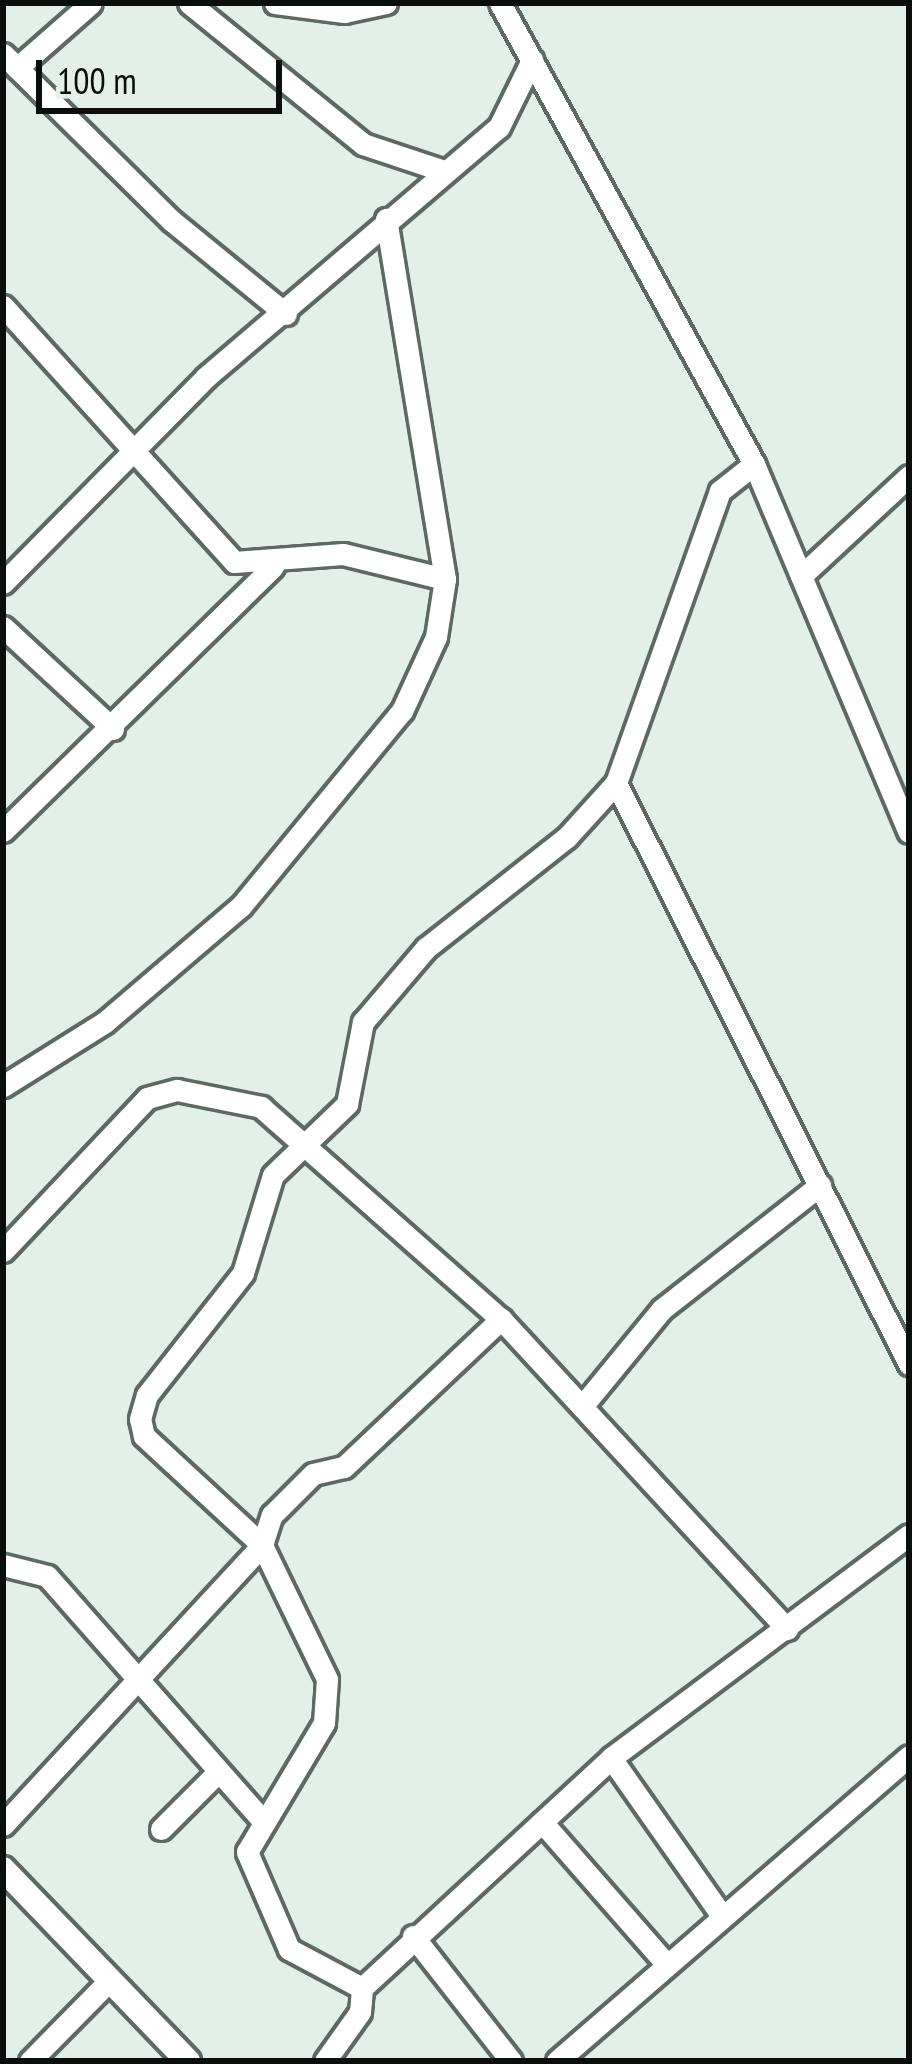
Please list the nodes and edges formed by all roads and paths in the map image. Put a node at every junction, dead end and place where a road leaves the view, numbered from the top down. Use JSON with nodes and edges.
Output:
{"nodes":[{"id":1,"x":91,"y":3,"type":"edge"},
{"id":2,"x":189,"y":3,"type":"edge"},
{"id":3,"x":275,"y":3,"type":"edge"},
{"id":4,"x":386,"y":3,"type":"edge"},
{"id":5,"x":500,"y":3,"type":"edge"},
{"id":6,"x":532,"y":60,"type":"junction"},
{"id":7,"x":10,"y":61,"type":"edge"},
{"id":8,"x":441,"y":170,"type":"junction"},
{"id":9,"x":386,"y":219,"type":"junction"},
{"id":10,"x":3,"y":306,"type":"edge"},
{"id":11,"x":286,"y":314,"type":"junction"},
{"id":12,"x":143,"y":450,"type":"junction"},
{"id":13,"x":754,"y":464,"type":"junction"},
{"id":14,"x":909,"y":476,"type":"edge"},
{"id":15,"x":273,"y":567,"type":"junction"},
{"id":16,"x":801,"y":575,"type":"junction"},
{"id":17,"x":446,"y":579,"type":"junction"},
{"id":18,"x":4,"y":581,"type":"edge"},
{"id":19,"x":3,"y":628,"type":"edge"},
{"id":20,"x":113,"y":729,"type":"junction"},
{"id":21,"x":616,"y":783,"type":"junction"},
{"id":22,"x":3,"y":831,"type":"edge"},
{"id":23,"x":909,"y":832,"type":"edge"},
{"id":24,"x":3,"y":1086,"type":"edge"},
{"id":25,"x":310,"y":1144,"type":"junction"},
{"id":26,"x":820,"y":1185,"type":"junction"},
{"id":27,"x":3,"y":1251,"type":"edge"},
{"id":28,"x":501,"y":1319,"type":"junction"},
{"id":29,"x":908,"y":1360,"type":"edge"},
{"id":30,"x":584,"y":1404,"type":"junction"},
{"id":31,"x":909,"y":1535,"type":"edge"},
{"id":32,"x":262,"y":1545,"type":"junction"},
{"id":33,"x":3,"y":1565,"type":"edge"},
{"id":34,"x":787,"y":1629,"type":"junction"},
{"id":35,"x":131,"y":1681,"type":"junction"},
{"id":36,"x":909,"y":1756,"type":"edge"},
{"id":37,"x":611,"y":1758,"type":"junction"},
{"id":38,"x":218,"y":1773,"type":"junction"},
{"id":39,"x":262,"y":1820,"type":"junction"},
{"id":40,"x":542,"y":1822,"type":"junction"},
{"id":41,"x":3,"y":1825,"type":"edge"},
{"id":42,"x":161,"y":1828,"type":"dead end"},
{"id":43,"x":3,"y":1869,"type":"edge"},
{"id":44,"x":719,"y":1913,"type":"junction"},
{"id":45,"x":413,"y":1936,"type":"junction"},
{"id":46,"x":662,"y":1960,"type":"junction"},
{"id":47,"x":110,"y":1980,"type":"junction"},
{"id":48,"x":362,"y":1988,"type":"junction"},
{"id":49,"x":30,"y":2061,"type":"edge"},
{"id":50,"x":188,"y":2061,"type":"edge"},
{"id":51,"x":325,"y":2061,"type":"edge"},
{"id":52,"x":512,"y":2061,"type":"edge"},
{"id":53,"x":557,"y":2061,"type":"edge"}],
"edges":[{"from":1,"to":7,"type":"street"},
{"from":2,"to":8,"type":"street"},
{"from":3,"to":4,"type":"street"},
{"from":5,"to":6,"type":"street"},
{"from":6,"to":8,"type":"street"},
{"from":6,"to":13,"type":"street"},
{"from":7,"to":11,"type":"street"},
{"from":8,"to":9,"type":"street"},
{"from":9,"to":11,"type":"street"},
{"from":9,"to":17,"type":"street"},
{"from":10,"to":12,"type":"street"},
{"from":11,"to":12,"type":"street"},
{"from":12,"to":15,"type":"street"},
{"from":12,"to":18,"type":"street"},
{"from":13,"to":16,"type":"street"},
{"from":13,"to":21,"type":"street"},
{"from":14,"to":16,"type":"street"},
{"from":15,"to":17,"type":"street"},
{"from":15,"to":20,"type":"street"},
{"from":16,"to":23,"type":"street"},
{"from":17,"to":24,"type":"street"},
{"from":19,"to":20,"type":"street"},
{"from":20,"to":22,"type":"street"},
{"from":21,"to":25,"type":"street"},
{"from":21,"to":26,"type":"street"},
{"from":25,"to":27,"type":"street"},
{"from":25,"to":28,"type":"street"},
{"from":25,"to":32,"type":"street"},
{"from":26,"to":29,"type":"street"},
{"from":26,"to":30,"type":"street"},
{"from":28,"to":30,"type":"street"},
{"from":28,"to":32,"type":"street"},
{"from":30,"to":34,"type":"street"},
{"from":31,"to":34,"type":"street"},
{"from":32,"to":35,"type":"street"},
{"from":32,"to":39,"type":"street"},
{"from":33,"to":35,"type":"street"},
{"from":34,"to":37,"type":"street"},
{"from":35,"to":38,"type":"street"},
{"from":35,"to":41,"type":"street"},
{"from":36,"to":44,"type":"street"},
{"from":37,"to":40,"type":"street"},
{"from":37,"to":44,"type":"street"},
{"from":38,"to":39,"type":"street"},
{"from":38,"to":42,"type":"street"},
{"from":39,"to":48,"type":"street"},
{"from":40,"to":45,"type":"street"},
{"from":40,"to":46,"type":"street"},
{"from":43,"to":47,"type":"street"},
{"from":44,"to":46,"type":"street"},
{"from":45,"to":48,"type":"street"},
{"from":45,"to":52,"type":"street"},
{"from":46,"to":53,"type":"street"},
{"from":47,"to":49,"type":"street"},
{"from":47,"to":50,"type":"street"},
{"from":48,"to":51,"type":"street"}]}
